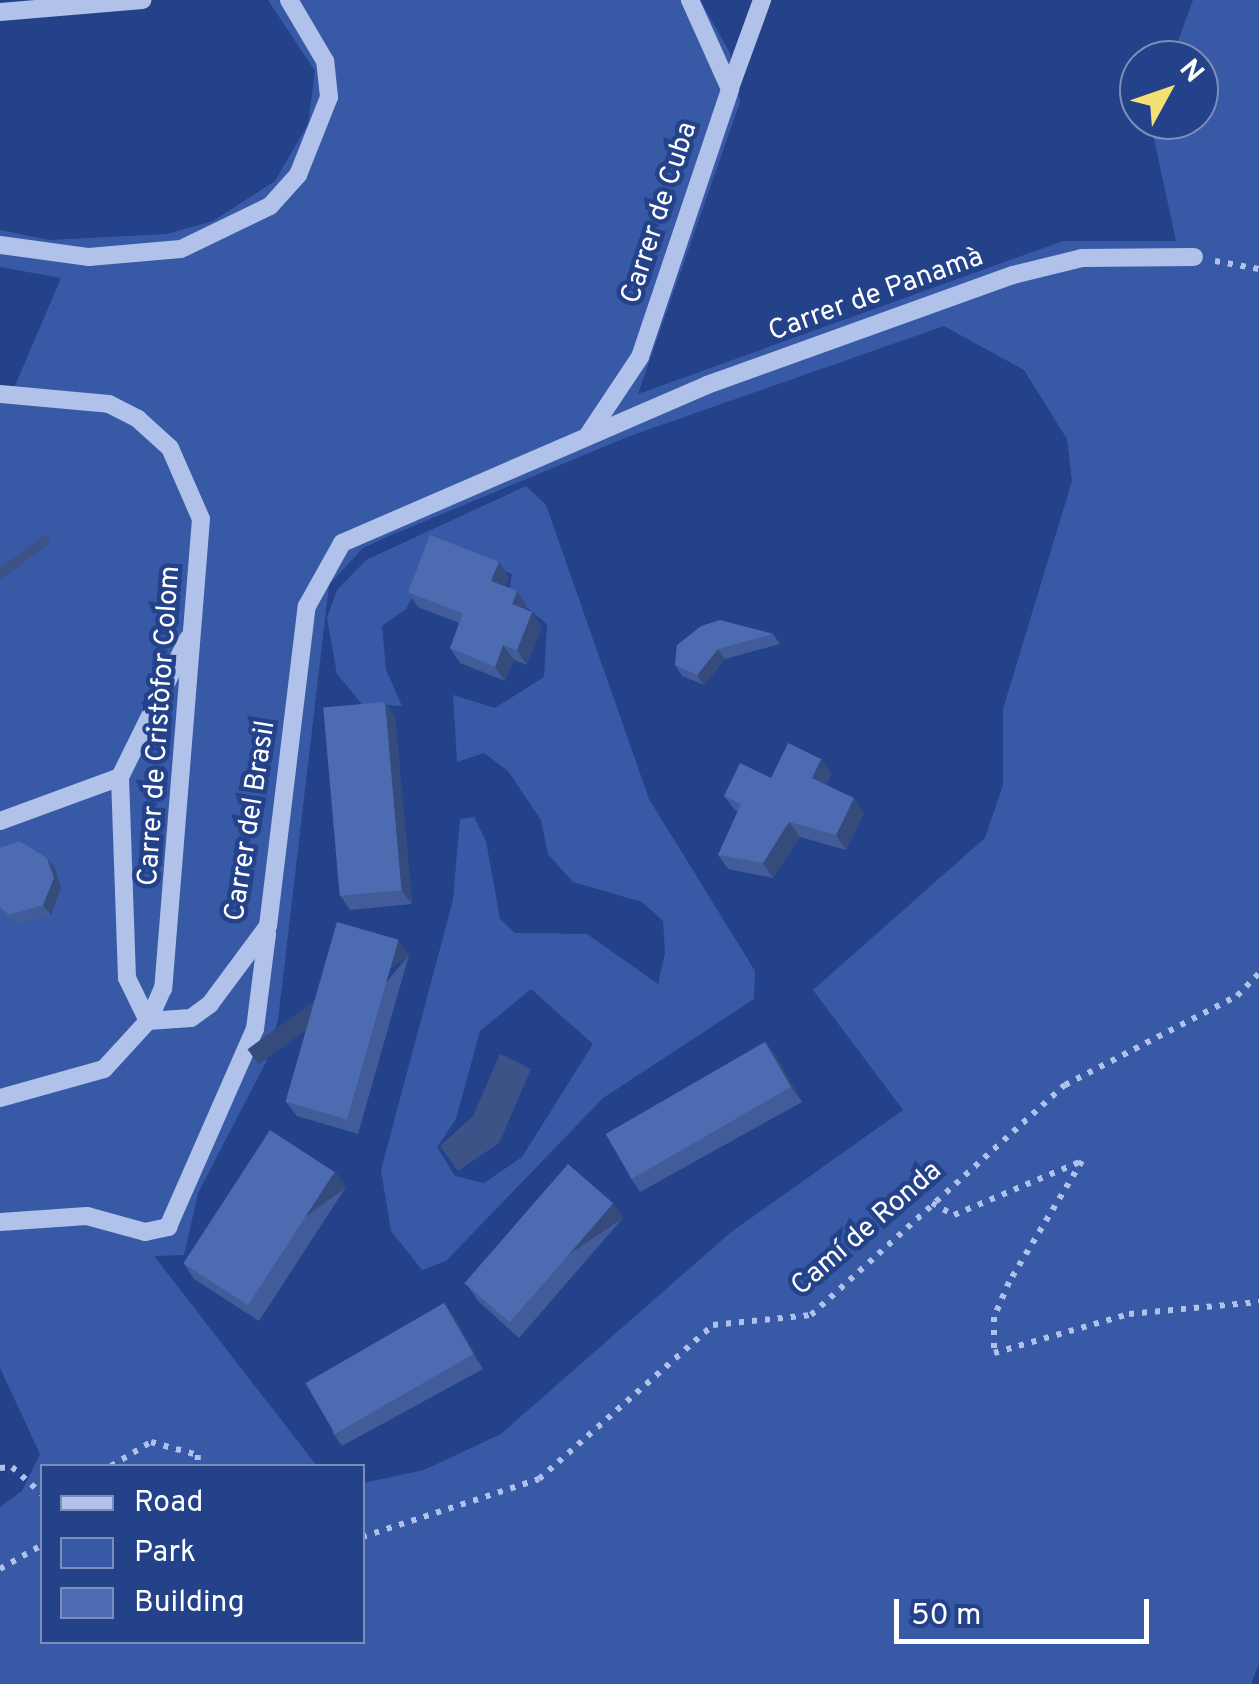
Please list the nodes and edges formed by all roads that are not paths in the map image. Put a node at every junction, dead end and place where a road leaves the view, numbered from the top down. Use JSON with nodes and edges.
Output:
{"nodes":[{"id":1,"x":142,"y":0,"type":"edge"},
{"id":2,"x":289,"y":0,"type":"edge"},
{"id":3,"x":690,"y":0,"type":"edge"},
{"id":4,"x":762,"y":0,"type":"edge"},
{"id":5,"x":94,"y":2,"type":"edge"},
{"id":6,"x":0,"y":12,"type":"edge"},
{"id":7,"x":730,"y":89,"type":"junction"},
{"id":8,"x":0,"y":245,"type":"edge"},
{"id":9,"x":1194,"y":257,"type":"road end"},
{"id":10,"x":0,"y":394,"type":"edge"},
{"id":11,"x":588,"y":436,"type":"junction"},
{"id":12,"x":193,"y":627,"type":"junction"},
{"id":13,"x":120,"y":777,"type":"junction"},
{"id":14,"x":0,"y":821,"type":"edge"},
{"id":15,"x":268,"y":926,"type":"junction"},
{"id":16,"x":148,"y":1021,"type":"junction"},
{"id":17,"x":0,"y":1098,"type":"edge"},
{"id":18,"x":0,"y":1222,"type":"edge"}],
"edges":[{"from":1,"to":5,"type":"street"},
{"from":2,"to":8,"type":"street"},
{"from":3,"to":7,"type":"street"},
{"from":4,"to":7,"type":"street","name":"Carrer de Cuba"},
{"from":5,"to":6,"type":"street"},
{"from":7,"to":11,"type":"street","name":"Carrer de Cuba"},
{"from":9,"to":11,"type":"street","name":"Carrer de Panamà"},
{"from":10,"to":12,"type":"street","name":"Carrer de Cristòfor Colom"},
{"from":11,"to":15,"type":"street","name":"Carrer del Brasil"},
{"from":12,"to":13,"type":"street"},
{"from":12,"to":16,"type":"street","name":"Carrer de Cristòfor Colom"},
{"from":13,"to":14,"type":"street"},
{"from":13,"to":16,"type":"street"},
{"from":15,"to":16,"type":"street","name":"Carrer del Brasil"},
{"from":15,"to":18,"type":"street"},
{"from":16,"to":17,"type":"street","name":"Carrer de Cristòfor Colom"}]}
